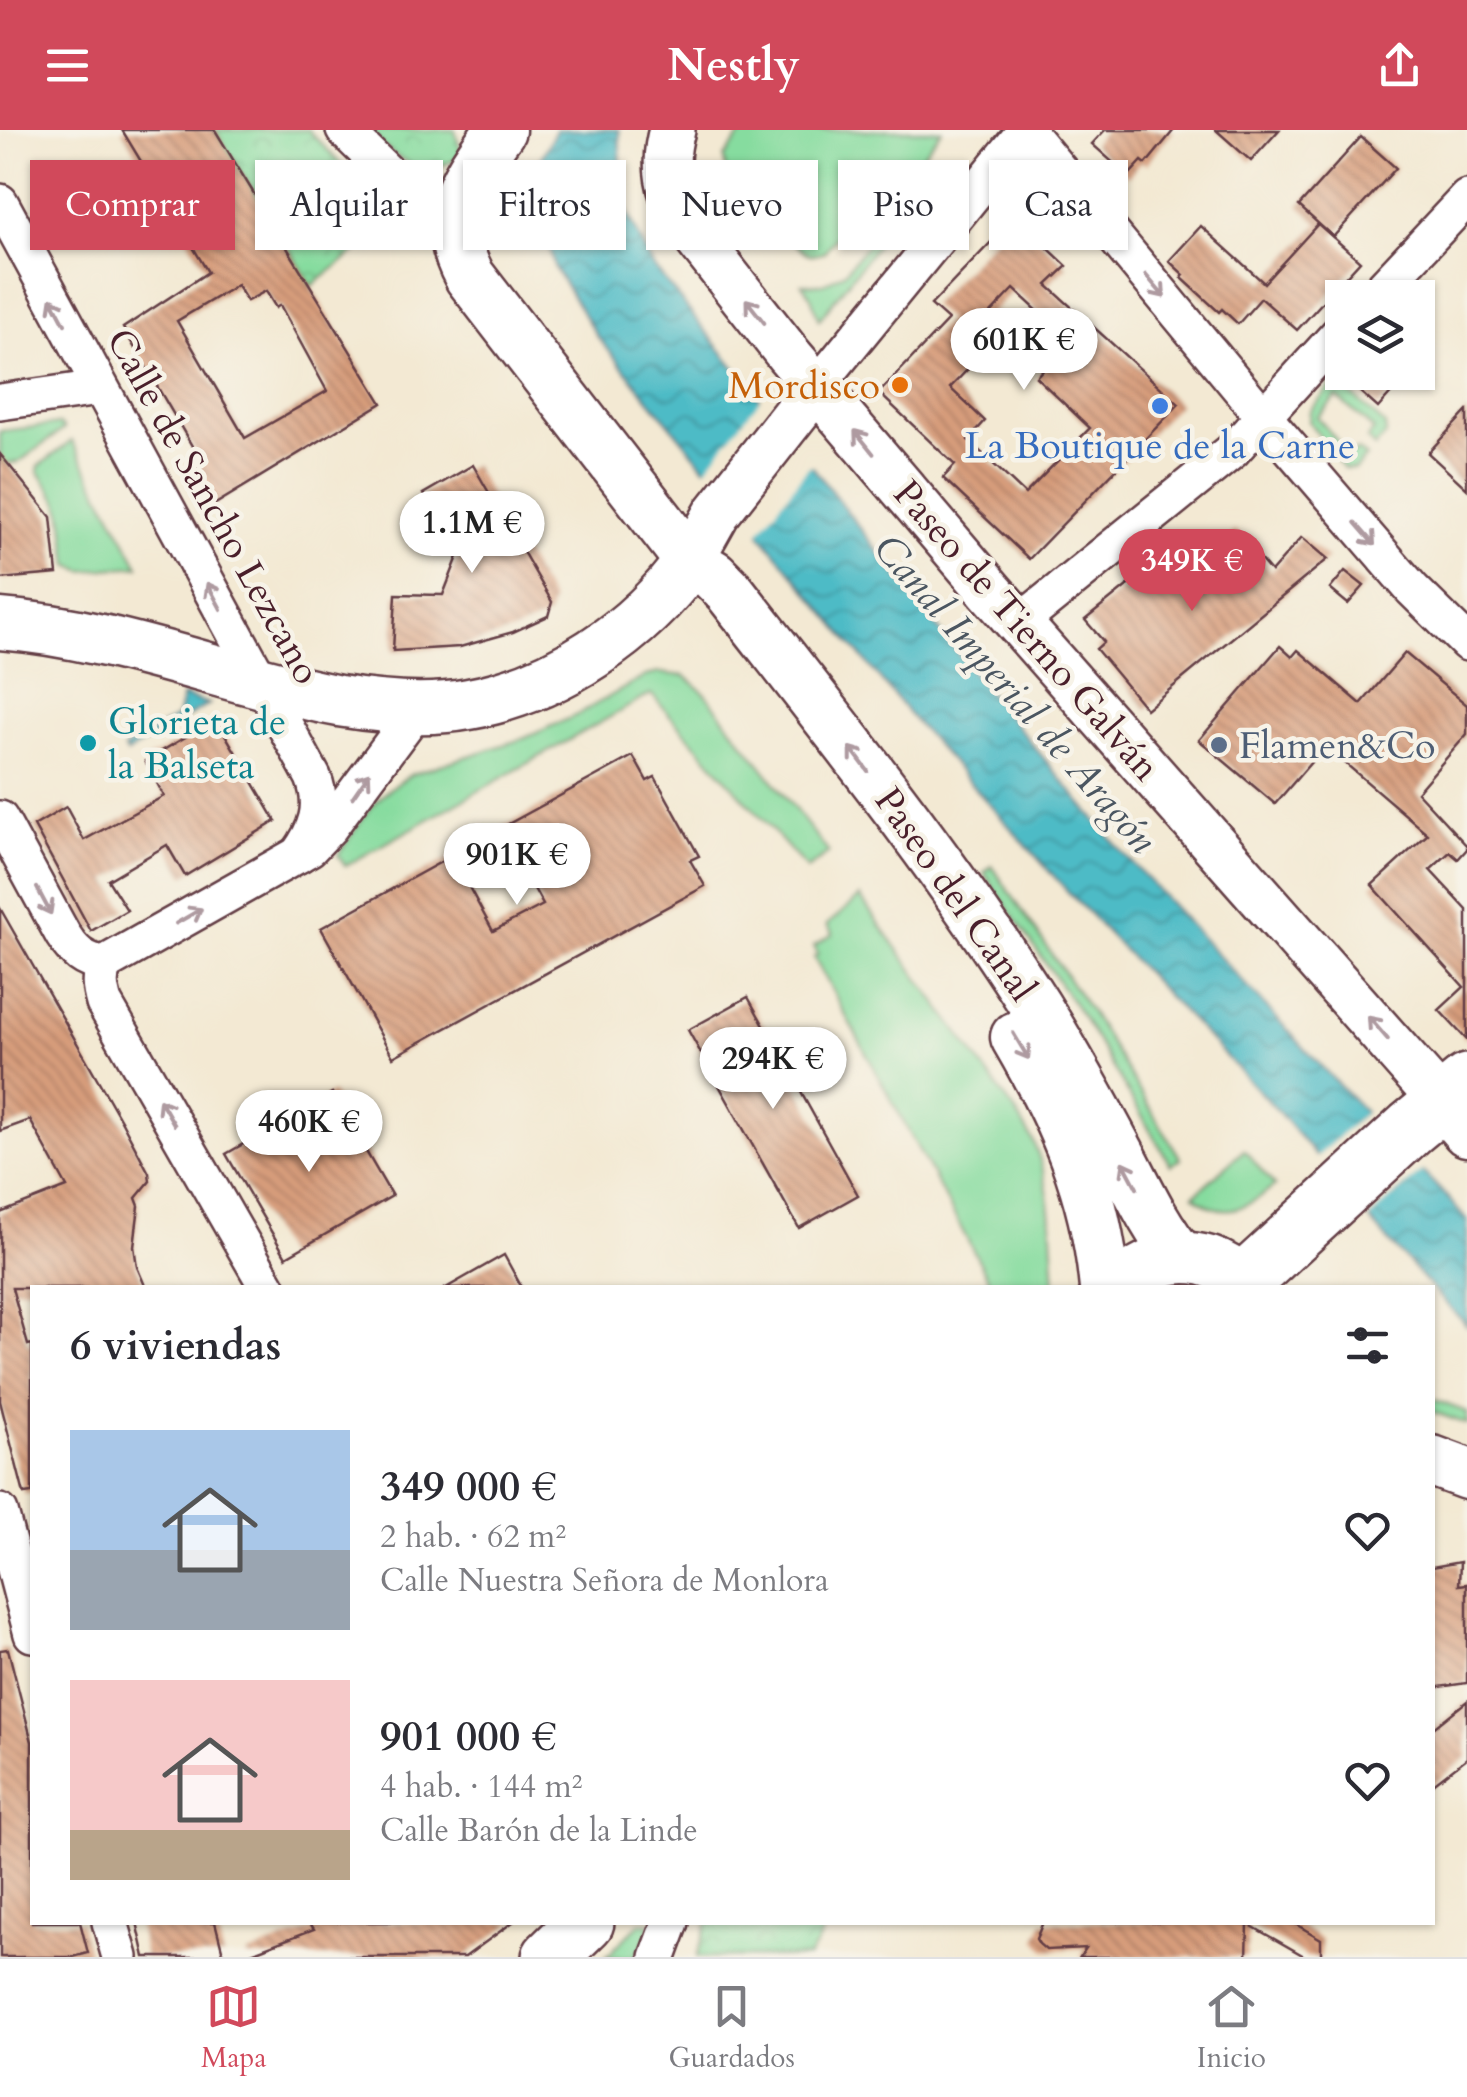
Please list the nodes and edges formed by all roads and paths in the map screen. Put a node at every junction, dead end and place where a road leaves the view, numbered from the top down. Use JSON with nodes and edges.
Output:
{"nodes":[{"id":1,"x":344,"y":130,"type":"edge"},
{"id":2,"x":672,"y":130,"type":"edge"},
{"id":3,"x":1026,"y":130,"type":"edge"},
{"id":4,"x":495,"y":133,"type":"edge"},
{"id":5,"x":1467,"y":198,"type":"edge"},
{"id":6,"x":0,"y":202,"type":"edge"},
{"id":7,"x":458,"y":250,"type":"junction"},
{"id":8,"x":1390,"y":280,"type":"edge"},
{"id":9,"x":1325,"y":348,"type":"edge"},
{"id":10,"x":100,"y":388,"type":"junction"},
{"id":11,"x":805,"y":400,"type":"junction"},
{"id":12,"x":0,"y":402,"type":"edge"},
{"id":13,"x":1262,"y":416,"type":"junction"},
{"id":14,"x":690,"y":561,"type":"junction"},
{"id":15,"x":1019,"y":623,"type":"junction"},
{"id":16,"x":0,"y":624,"type":"edge"},
{"id":17,"x":1467,"y":643,"type":"edge"},
{"id":18,"x":261,"y":682,"type":"junction"},
{"id":19,"x":418,"y":708,"type":"junction"},
{"id":20,"x":0,"y":819,"type":"edge"},
{"id":21,"x":298,"y":855,"type":"junction"},
{"id":22,"x":104,"y":964,"type":"junction"},
{"id":23,"x":1447,"y":1111,"type":"edge"},
{"id":24,"x":1181,"y":1258,"type":"junction"},
{"id":25,"x":266,"y":1285,"type":"edge"},
{"id":26,"x":1104,"y":1285,"type":"edge"},
{"id":27,"x":1125,"y":1285,"type":"edge"},
{"id":28,"x":1241,"y":1285,"type":"edge"},
{"id":29,"x":1243,"y":1285,"type":"edge"},
{"id":30,"x":1435,"y":1461,"type":"edge"},
{"id":31,"x":1467,"y":1474,"type":"edge"},
{"id":32,"x":0,"y":1512,"type":"edge"},
{"id":33,"x":6,"y":1563,"type":"edge"},
{"id":34,"x":30,"y":1629,"type":"edge"},
{"id":35,"x":111,"y":1925,"type":"edge"},
{"id":36,"x":583,"y":1925,"type":"edge"},
{"id":37,"x":670,"y":1925,"type":"edge"},
{"id":38,"x":120,"y":1957,"type":"edge"},
{"id":39,"x":550,"y":1957,"type":"edge"},
{"id":40,"x":658,"y":1957,"type":"edge"}],
"edges":[{"from":1,"to":7,"type":"street"},
{"from":11,"to":2,"type":"street","name":"Paseo de Tierno Galván","one_way":true},
{"from":3,"to":11,"type":"street"},
{"from":3,"to":13,"type":"street","one_way":true},
{"from":4,"to":7,"type":"main road","name":"Paseo del Canal"},
{"from":5,"to":8,"type":"street"},
{"from":10,"to":6,"type":"street","name":"Calle de Sancho Lezcano","one_way":true},
{"from":7,"to":14,"type":"main road","name":"Paseo del Canal"},
{"from":9,"to":13,"type":"street"},
{"from":10,"to":12,"type":"street"},
{"from":18,"to":10,"type":"street","name":"Calle de Sancho Lezcano","one_way":true},
{"from":11,"to":14,"type":"street"},
{"from":15,"to":11,"type":"street","name":"Paseo de Tierno Galván","one_way":true},
{"from":13,"to":15,"type":"street"},
{"from":13,"to":17,"type":"street","one_way":true},
{"from":14,"to":19,"type":"main road"},
{"from":24,"to":14,"type":"main road","name":"Paseo del Canal","one_way":true},
{"from":14,"to":26,"type":"main road","name":"Paseo del Canal","one_way":true},
{"from":23,"to":15,"type":"street","name":"Paseo de Tierno Galván","one_way":true},
{"from":16,"to":18,"type":"main road"},
{"from":18,"to":19,"type":"main road"},
{"from":18,"to":21,"type":"street","name":"Calle de Sancho Lezcano"},
{"from":21,"to":19,"type":"street","one_way":true},
{"from":20,"to":22,"type":"street","one_way":true},
{"from":22,"to":21,"type":"street","one_way":true},
{"from":25,"to":22,"type":"street","one_way":true},
{"from":23,"to":29,"type":"main road"},
{"from":24,"to":27,"type":"main road"},
{"from":24,"to":28,"type":"main road"},
{"from":30,"to":31,"type":"main road"},
{"from":32,"to":33,"type":"street"},
{"from":33,"to":34,"type":"street"},
{"from":35,"to":38,"type":"street"},
{"from":36,"to":39,"type":"main road"},
{"from":37,"to":40,"type":"street"}]}
